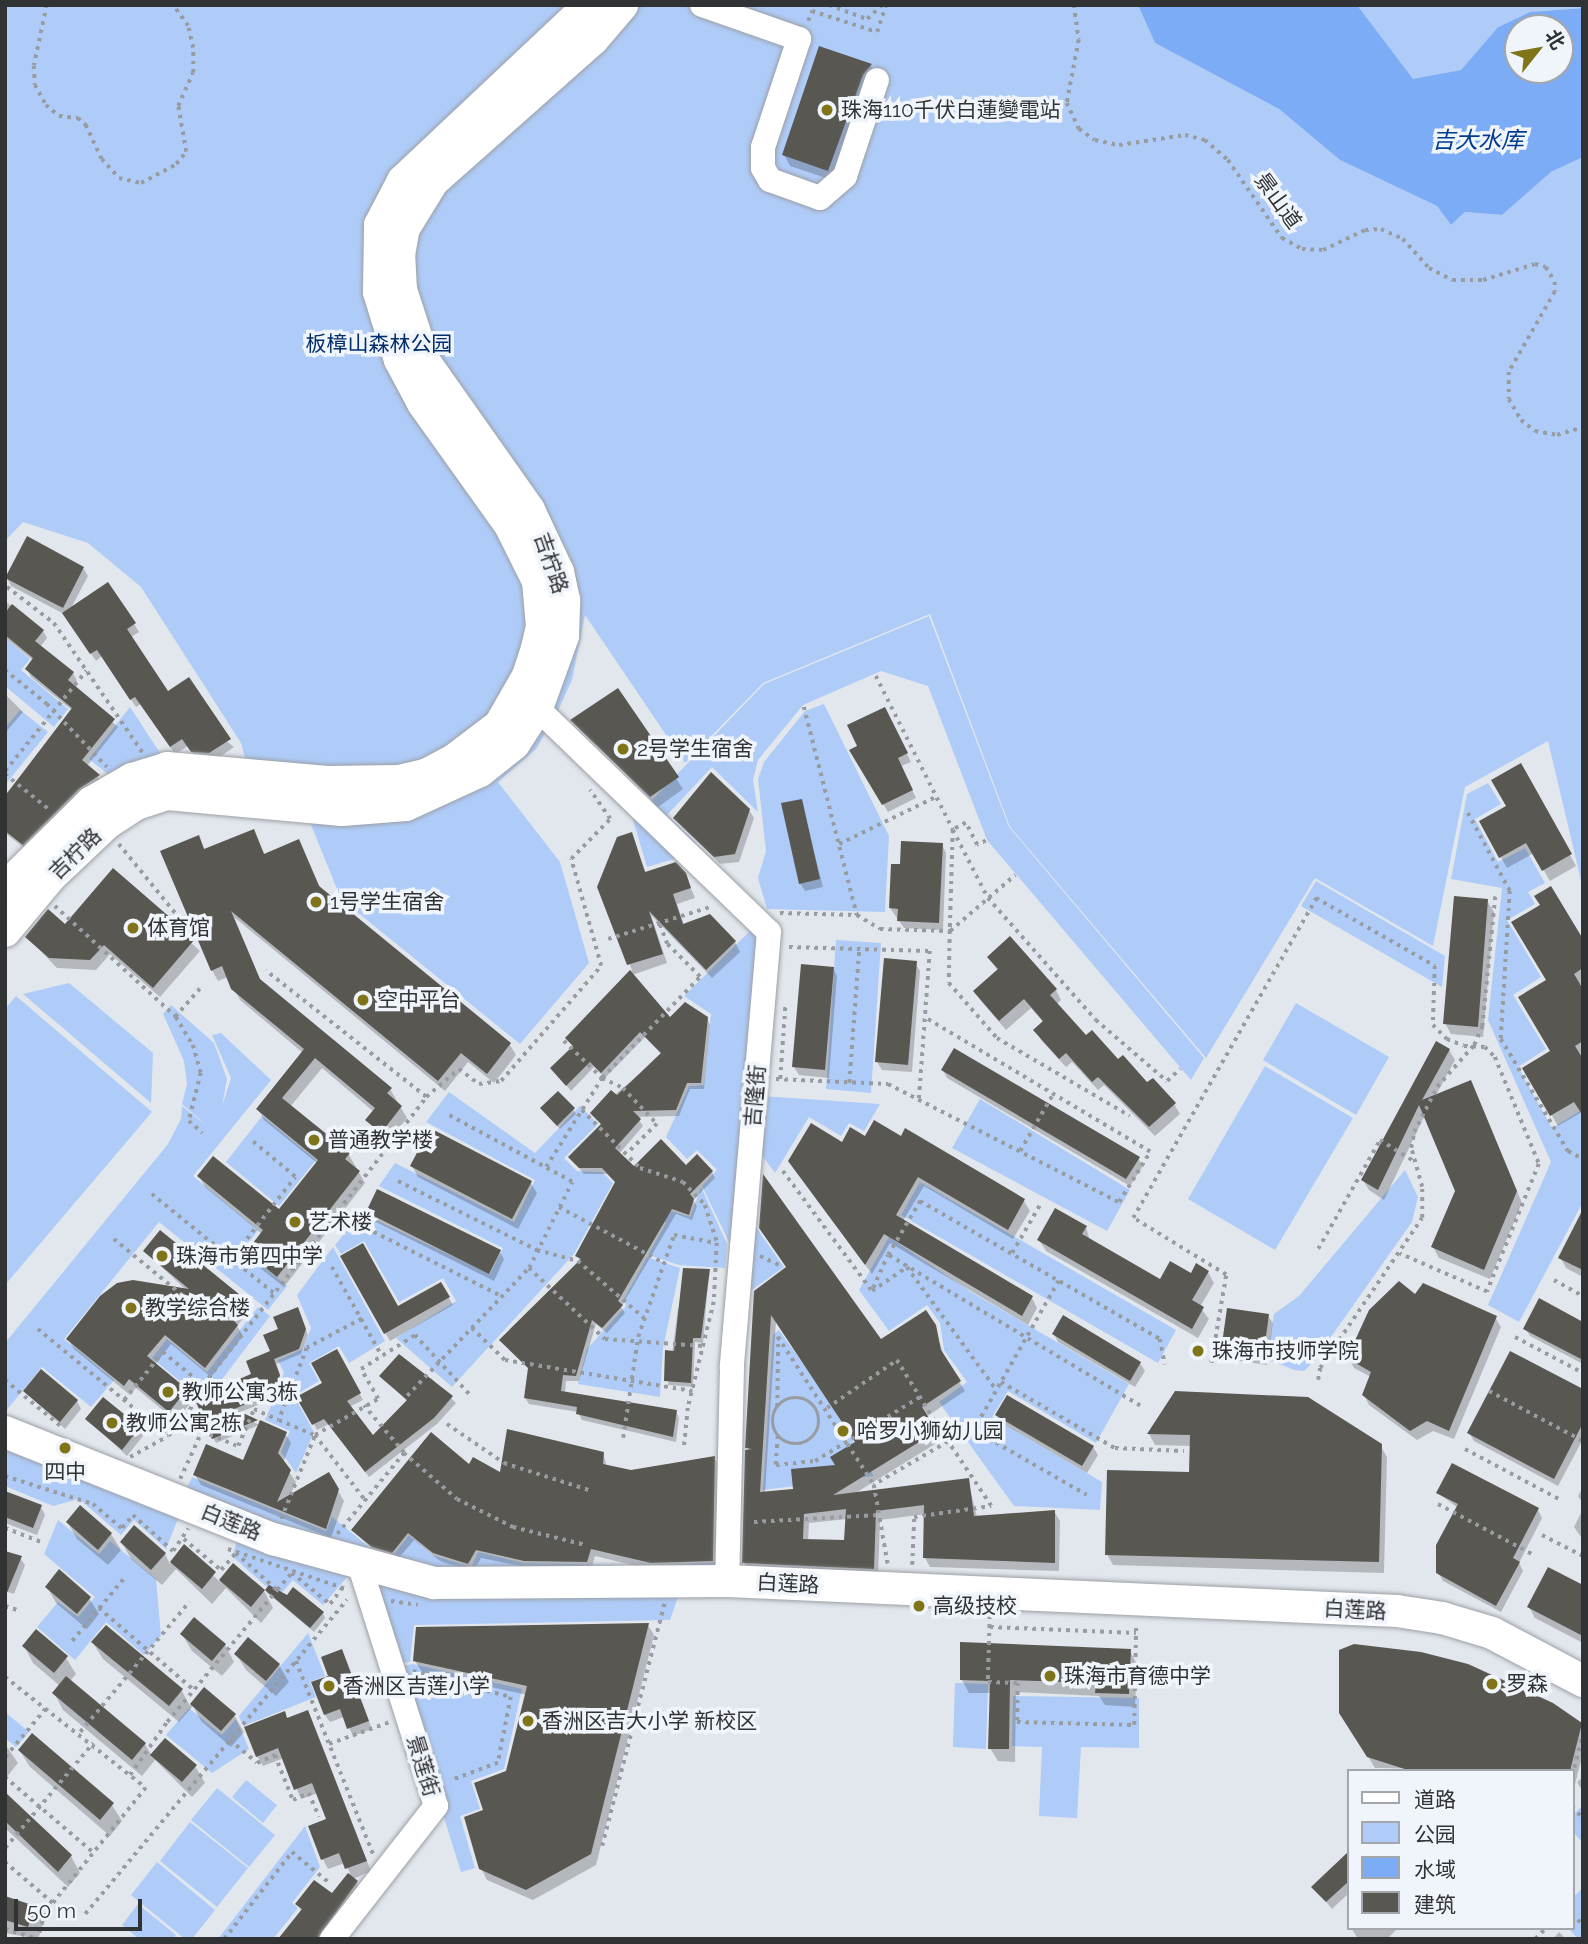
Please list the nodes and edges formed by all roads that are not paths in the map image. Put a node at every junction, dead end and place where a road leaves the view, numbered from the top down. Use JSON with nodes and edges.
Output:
{"nodes":[{"id":1,"x":702,"y":5,"type":"edge"},
{"id":2,"x":615,"y":6,"type":"edge"},
{"id":3,"x":877,"y":80,"type":"dead end"},
{"id":4,"x":537,"y":708,"type":"junction"},
{"id":5,"x":5,"y":888,"type":"edge"},
{"id":6,"x":5,"y":931,"type":"edge"},
{"id":7,"x":5,"y":1432,"type":"edge"},
{"id":8,"x":359,"y":1566,"type":"junction"},
{"id":9,"x":727,"y":1581,"type":"junction"},
{"id":10,"x":1583,"y":1681,"type":"edge"},
{"id":11,"x":332,"y":1939,"type":"edge"}],
"edges":[{"from":1,"to":3,"type":"lane"},
{"from":2,"to":4,"type":"main road","name":"吉柠路"},
{"from":2,"to":5,"type":"main road","name":"吉柠路"},
{"from":4,"to":6,"type":"main road","name":"吉柠路"},
{"from":4,"to":9,"type":"lane","name":"吉隆街"},
{"from":7,"to":8,"type":"main road","name":"白莲路"},
{"from":8,"to":9,"type":"main road","name":"白莲路"},
{"from":8,"to":11,"type":"lane","name":"景莲街"},
{"from":9,"to":10,"type":"main road","name":"白莲路"}]}
